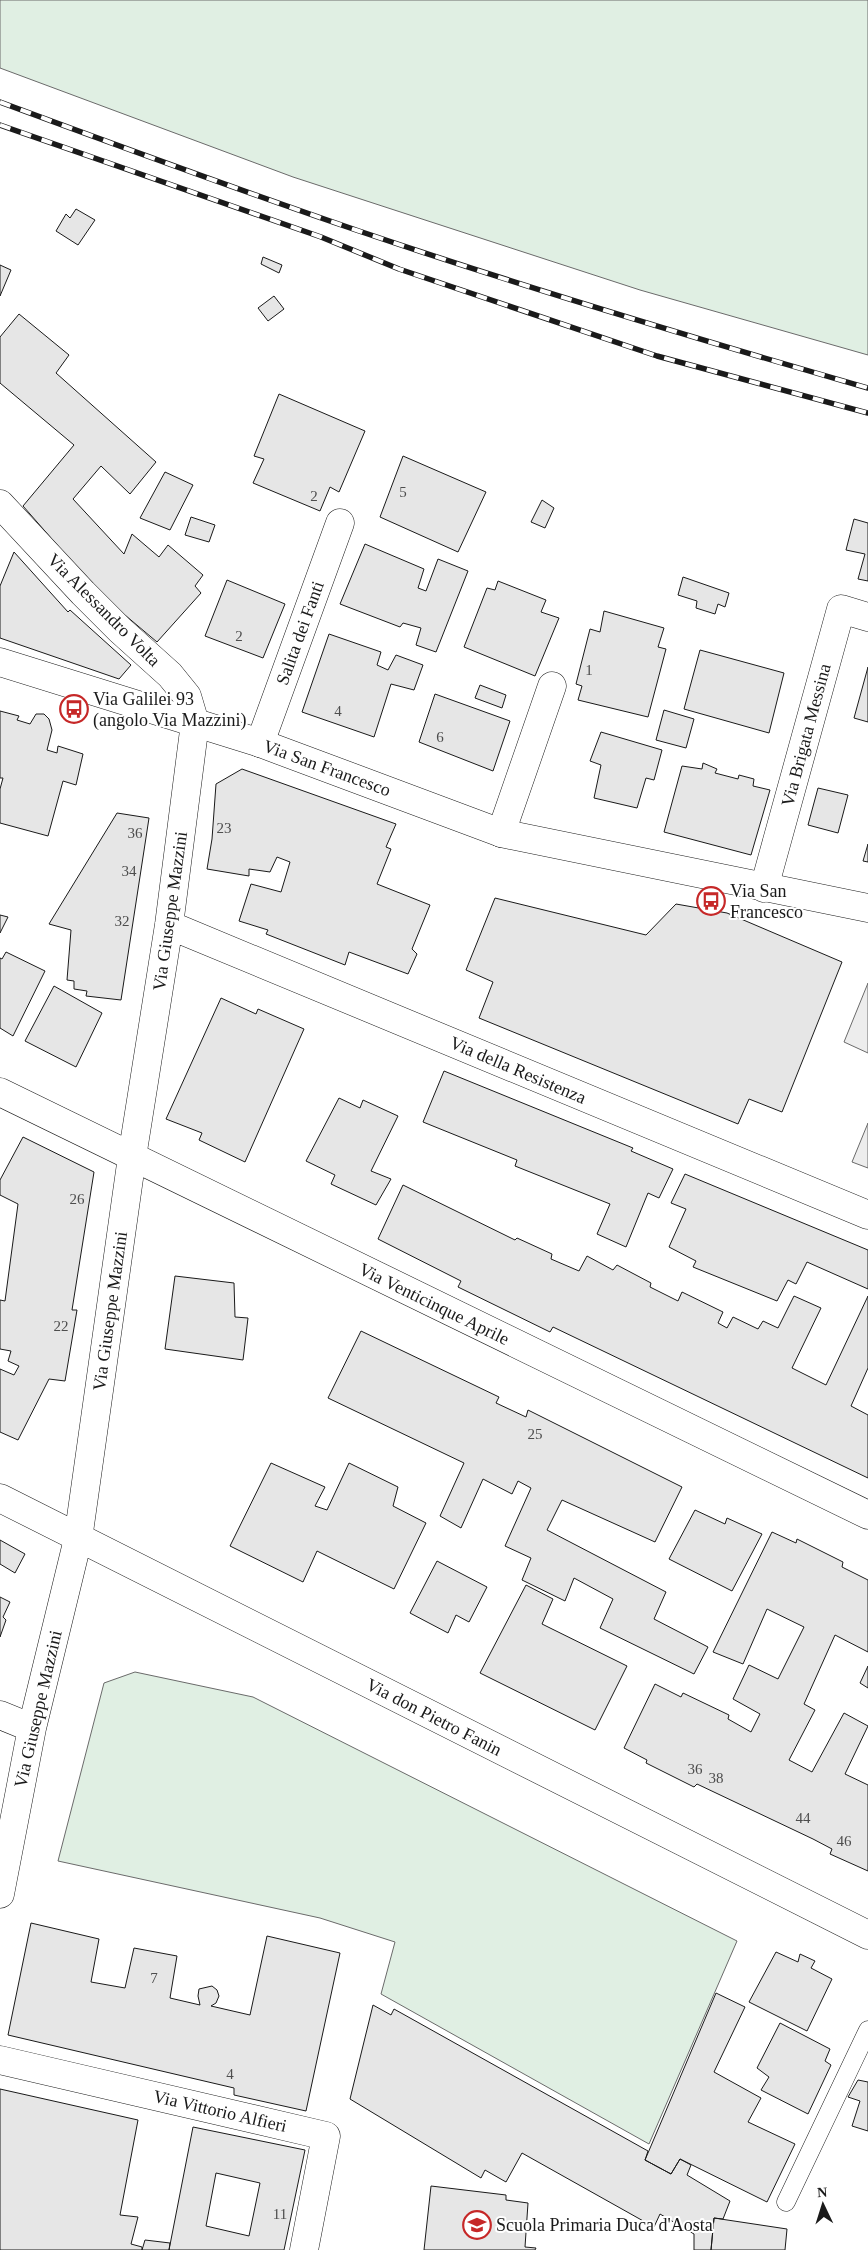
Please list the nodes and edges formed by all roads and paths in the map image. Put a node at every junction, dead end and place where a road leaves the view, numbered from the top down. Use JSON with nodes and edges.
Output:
{"nodes":[{"id":1,"x":0,"y":504,"type":"edge"},
{"id":2,"x":340,"y":523,"type":"dead end"},
{"id":3,"x":868,"y":617,"type":"edge"},
{"id":4,"x":0,"y":662,"type":"edge"},
{"id":5,"x":552,"y":686,"type":"dead end"},
{"id":6,"x":195,"y":723,"type":"junction"},
{"id":7,"x":260,"y":743,"type":"junction"},
{"id":8,"x":501,"y":833,"type":"junction"},
{"id":9,"x":764,"y":888,"type":"junction"},
{"id":10,"x":868,"y":908,"type":"edge"},
{"id":11,"x":169,"y":925,"type":"junction"},
{"id":12,"x":0,"y":1092,"type":"edge"},
{"id":13,"x":132,"y":1157,"type":"junction"},
{"id":14,"x":868,"y":1215,"type":"edge"},
{"id":15,"x":0,"y":1498,"type":"edge"},
{"id":16,"x":868,"y":1515,"type":"edge"},
{"id":17,"x":78,"y":1539,"type":"junction"},
{"id":18,"x":0,"y":1715,"type":"edge"},
{"id":19,"x":32,"y":1728,"type":"junction"},
{"id":20,"x":0,"y":1894,"type":"edge"},
{"id":21,"x":868,"y":1935,"type":"edge"},
{"id":22,"x":868,"y":2030,"type":"edge"},
{"id":23,"x":0,"y":2060,"type":"edge"},
{"id":24,"x":786,"y":2202,"type":"dead end"},
{"id":25,"x":304,"y":2250,"type":"edge"}],
"edges":[{"from":1,"to":6,"type":"street","name":"Via Alessandro Volta"},
{"from":2,"to":7,"type":"street","name":"Salita dei Fanti"},
{"from":3,"to":9,"type":"street","name":"Via Brigata Messina"},
{"from":4,"to":6,"type":"street","name":"Via San Francesco"},
{"from":5,"to":8,"type":"street"},
{"from":6,"to":7,"type":"street","name":"Via San Francesco"},
{"from":6,"to":11,"type":"street","name":"Via Giuseppe Mazzini"},
{"from":7,"to":8,"type":"street","name":"Via San Francesco"},
{"from":8,"to":9,"type":"street","name":"Via San Francesco"},
{"from":9,"to":10,"type":"street","name":"Via San Francesco"},
{"from":11,"to":13,"type":"street","name":"Via Giuseppe Mazzini"},
{"from":11,"to":14,"type":"street","name":"Via della Resistenza"},
{"from":12,"to":13,"type":"street","name":"Via Venticinque Aprile"},
{"from":13,"to":16,"type":"street","name":"Via Venticinque Aprile"},
{"from":13,"to":17,"type":"street","name":"Via Giuseppe Mazzini"},
{"from":15,"to":17,"type":"street","name":"Via don Pietro Fanin"},
{"from":17,"to":19,"type":"street","name":"Via Giuseppe Mazzini"},
{"from":17,"to":21,"type":"street","name":"Via don Pietro Fanin"},
{"from":18,"to":19,"type":"street"},
{"from":19,"to":20,"type":"street","name":"Via Giuseppe Mazzini"},
{"from":22,"to":24,"type":"lane"},
{"from":23,"to":25,"type":"street","name":"Via Vittorio Alfieri"}]}
